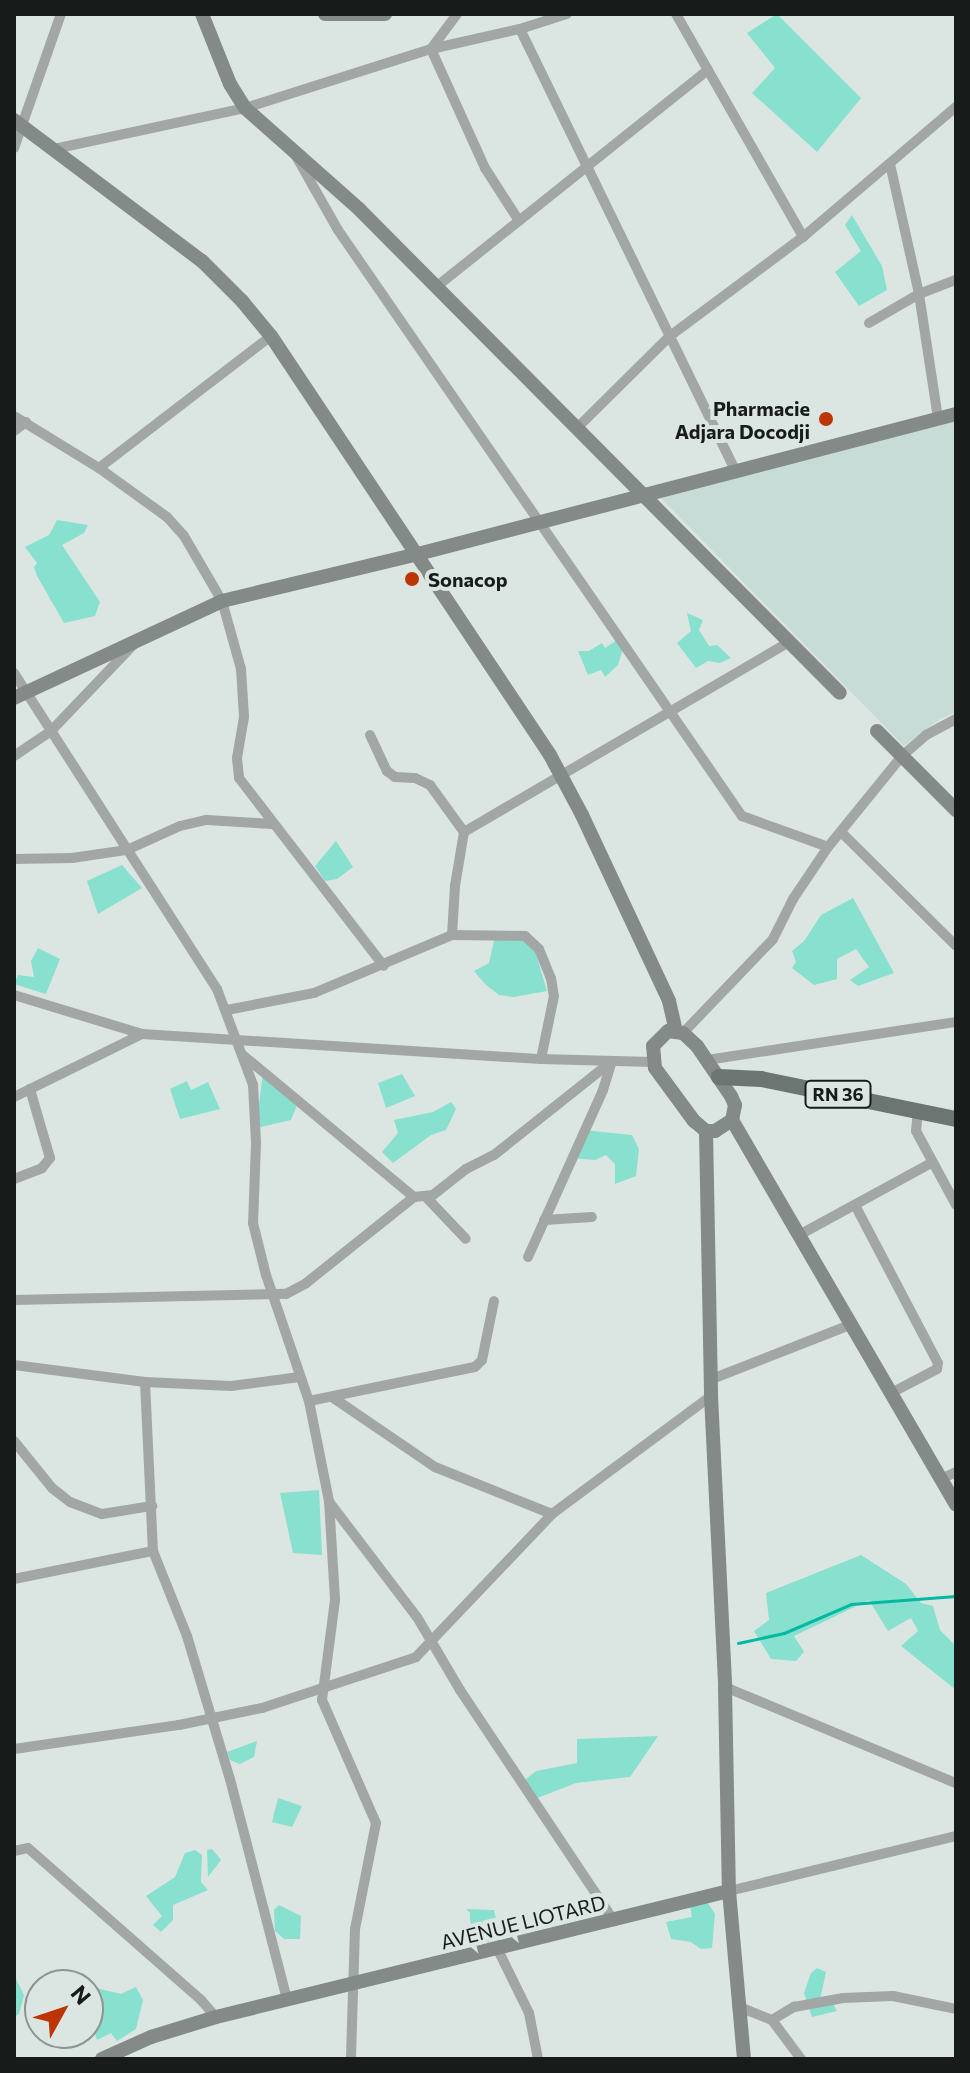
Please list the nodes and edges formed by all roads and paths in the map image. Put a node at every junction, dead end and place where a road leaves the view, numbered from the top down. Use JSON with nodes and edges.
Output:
{"nodes":[{"id":1,"x":61,"y":14,"type":"edge"},
{"id":2,"x":202,"y":14,"type":"edge"},
{"id":3,"x":325,"y":14,"type":"edge"},
{"id":4,"x":385,"y":14,"type":"edge"},
{"id":5,"x":457,"y":14,"type":"edge"},
{"id":6,"x":567,"y":14,"type":"edge"},
{"id":7,"x":676,"y":14,"type":"edge"},
{"id":8,"x":520,"y":29,"type":"junction"},
{"id":9,"x":431,"y":49,"type":"junction"},
{"id":10,"x":708,"y":70,"type":"junction"},
{"id":11,"x":956,"y":107,"type":"edge"},
{"id":12,"x":245,"y":108,"type":"junction"},
{"id":13,"x":19,"y":124,"type":"edge"},
{"id":14,"x":14,"y":148,"type":"edge"},
{"id":15,"x":54,"y":149,"type":"junction"},
{"id":16,"x":293,"y":151,"type":"junction"},
{"id":17,"x":890,"y":164,"type":"junction"},
{"id":18,"x":587,"y":168,"type":"junction"},
{"id":19,"x":519,"y":221,"type":"junction"},
{"id":20,"x":803,"y":237,"type":"junction"},
{"id":21,"x":956,"y":280,"type":"edge"},
{"id":22,"x":436,"y":287,"type":"junction"},
{"id":23,"x":919,"y":294,"type":"junction"},
{"id":24,"x":869,"y":323,"type":"dead end"},
{"id":25,"x":271,"y":336,"type":"junction"},
{"id":26,"x":670,"y":336,"type":"junction"},
{"id":27,"x":956,"y":414,"type":"edge"},
{"id":28,"x":14,"y":416,"type":"edge"},
{"id":29,"x":938,"y":418,"type":"junction"},
{"id":30,"x":26,"y":422,"type":"junction"},
{"id":31,"x":576,"y":429,"type":"junction"},
{"id":32,"x":14,"y":431,"type":"edge"},
{"id":33,"x":99,"y":468,"type":"junction"},
{"id":34,"x":736,"y":471,"type":"junction"},
{"id":35,"x":640,"y":496,"type":"junction"},
{"id":36,"x":542,"y":522,"type":"junction"},
{"id":37,"x":418,"y":554,"type":"junction"},
{"id":38,"x":222,"y":601,"type":"junction"},
{"id":39,"x":138,"y":641,"type":"junction"},
{"id":40,"x":789,"y":642,"type":"junction"},
{"id":41,"x":14,"y":673,"type":"edge"},
{"id":42,"x":840,"y":693,"type":"dead end"},
{"id":43,"x":21,"y":695,"type":"edge"},
{"id":44,"x":672,"y":710,"type":"junction"},
{"id":45,"x":956,"y":719,"type":"edge"},
{"id":46,"x":51,"y":731,"type":"junction"},
{"id":47,"x":877,"y":731,"type":"dead end"},
{"id":48,"x":370,"y":735,"type":"dead end"},
{"id":49,"x":14,"y":756,"type":"edge"},
{"id":50,"x":902,"y":756,"type":"junction"},
{"id":51,"x":562,"y":775,"type":"junction"},
{"id":52,"x":956,"y":810,"type":"edge"},
{"id":53,"x":272,"y":824,"type":"junction"},
{"id":54,"x":464,"y":832,"type":"junction"},
{"id":55,"x":841,"y":832,"type":"junction"},
{"id":56,"x":828,"y":847,"type":"junction"},
{"id":57,"x":127,"y":850,"type":"junction"},
{"id":58,"x":15,"y":858,"type":"edge"},
{"id":59,"x":452,"y":935,"type":"junction"},
{"id":60,"x":956,"y":946,"type":"edge"},
{"id":61,"x":384,"y":966,"type":"junction"},
{"id":62,"x":14,"y":995,"type":"edge"},
{"id":63,"x":227,"y":1010,"type":"junction"},
{"id":64,"x":956,"y":1022,"type":"edge"},
{"id":65,"x":680,"y":1032,"type":"junction"},
{"id":66,"x":142,"y":1034,"type":"junction"},
{"id":67,"x":237,"y":1040,"type":"junction"},
{"id":68,"x":243,"y":1054,"type":"junction"},
{"id":69,"x":541,"y":1059,"type":"junction"},
{"id":70,"x":707,"y":1060,"type":"junction"},
{"id":71,"x":611,"y":1062,"type":"junction"},
{"id":72,"x":653,"y":1062,"type":"junction"},
{"id":73,"x":719,"y":1077,"type":"junction"},
{"id":74,"x":30,"y":1089,"type":"junction"},
{"id":75,"x":14,"y":1097,"type":"edge"},
{"id":76,"x":918,"y":1109,"type":"junction"},
{"id":77,"x":956,"y":1119,"type":"edge"},
{"id":78,"x":732,"y":1120,"type":"junction"},
{"id":79,"x":706,"y":1131,"type":"junction"},
{"id":80,"x":931,"y":1163,"type":"junction"},
{"id":81,"x":14,"y":1179,"type":"edge"},
{"id":82,"x":420,"y":1197,"type":"junction"},
{"id":83,"x":956,"y":1205,"type":"edge"},
{"id":84,"x":856,"y":1207,"type":"junction"},
{"id":85,"x":592,"y":1217,"type":"dead end"},
{"id":86,"x":544,"y":1220,"type":"junction"},
{"id":87,"x":801,"y":1234,"type":"junction"},
{"id":88,"x":466,"y":1239,"type":"dead end"},
{"id":89,"x":528,"y":1257,"type":"dead end"},
{"id":90,"x":276,"y":1297,"type":"junction"},
{"id":91,"x":14,"y":1300,"type":"edge"},
{"id":92,"x":494,"y":1301,"type":"dead end"},
{"id":93,"x":852,"y":1324,"type":"junction"},
{"id":94,"x":14,"y":1365,"type":"edge"},
{"id":95,"x":299,"y":1377,"type":"junction"},
{"id":96,"x":712,"y":1379,"type":"junction"},
{"id":97,"x":145,"y":1382,"type":"junction"},
{"id":98,"x":891,"y":1393,"type":"junction"},
{"id":99,"x":711,"y":1396,"type":"junction"},
{"id":100,"x":332,"y":1397,"type":"junction"},
{"id":101,"x":309,"y":1401,"type":"junction"},
{"id":102,"x":14,"y":1441,"type":"edge"},
{"id":103,"x":956,"y":1472,"type":"edge"},
{"id":104,"x":941,"y":1479,"type":"junction"},
{"id":105,"x":329,"y":1501,"type":"junction"},
{"id":106,"x":956,"y":1505,"type":"edge"},
{"id":107,"x":152,"y":1506,"type":"junction"},
{"id":108,"x":552,"y":1514,"type":"junction"},
{"id":109,"x":153,"y":1551,"type":"junction"},
{"id":110,"x":14,"y":1579,"type":"edge"},
{"id":111,"x":433,"y":1642,"type":"junction"},
{"id":112,"x":725,"y":1687,"type":"junction"},
{"id":113,"x":324,"y":1688,"type":"junction"},
{"id":114,"x":210,"y":1718,"type":"junction"},
{"id":115,"x":14,"y":1749,"type":"edge"},
{"id":116,"x":956,"y":1783,"type":"edge"},
{"id":117,"x":956,"y":1836,"type":"edge"},
{"id":118,"x":14,"y":1851,"type":"edge"},
{"id":119,"x":729,"y":1891,"type":"junction"},
{"id":120,"x":614,"y":1921,"type":"junction"},
{"id":121,"x":497,"y":1948,"type":"junction"},
{"id":122,"x":352,"y":1985,"type":"junction"},
{"id":123,"x":287,"y":2000,"type":"junction"},
{"id":124,"x":737,"y":2006,"type":"junction"},
{"id":125,"x":956,"y":2009,"type":"edge"},
{"id":126,"x":216,"y":2017,"type":"junction"},
{"id":127,"x":772,"y":2020,"type":"junction"},
{"id":128,"x":102,"y":2059,"type":"edge"},
{"id":129,"x":351,"y":2059,"type":"edge"},
{"id":130,"x":538,"y":2059,"type":"edge"},
{"id":131,"x":744,"y":2059,"type":"edge"},
{"id":132,"x":801,"y":2059,"type":"edge"}],
"edges":[{"from":1,"to":13,"type":"street"},
{"from":2,"to":12,"type":"street"},
{"from":3,"to":4,"type":"street"},
{"from":5,"to":9,"type":"street"},
{"from":6,"to":8,"type":"street"},
{"from":7,"to":10,"type":"street"},
{"from":8,"to":9,"type":"street"},
{"from":8,"to":18,"type":"street"},
{"from":9,"to":12,"type":"street"},
{"from":9,"to":19,"type":"street"},
{"from":10,"to":18,"type":"street"},
{"from":10,"to":20,"type":"street"},
{"from":11,"to":17,"type":"street"},
{"from":12,"to":15,"type":"street"},
{"from":12,"to":16,"type":"street"},
{"from":13,"to":14,"type":"street"},
{"from":13,"to":15,"type":"street"},
{"from":15,"to":25,"type":"street"},
{"from":16,"to":22,"type":"street"},
{"from":16,"to":36,"type":"street"},
{"from":17,"to":20,"type":"street"},
{"from":17,"to":23,"type":"street"},
{"from":18,"to":19,"type":"street"},
{"from":18,"to":26,"type":"street"},
{"from":19,"to":22,"type":"street"},
{"from":20,"to":26,"type":"street"},
{"from":21,"to":23,"type":"street"},
{"from":22,"to":31,"type":"street"},
{"from":23,"to":24,"type":"street"},
{"from":23,"to":29,"type":"street"},
{"from":25,"to":33,"type":"street"},
{"from":25,"to":37,"type":"street"},
{"from":26,"to":31,"type":"street"},
{"from":26,"to":34,"type":"street"},
{"from":27,"to":29,"type":"street"},
{"from":28,"to":30,"type":"street"},
{"from":29,"to":34,"type":"street"},
{"from":30,"to":32,"type":"street"},
{"from":30,"to":33,"type":"street"},
{"from":31,"to":35,"type":"street"},
{"from":33,"to":38,"type":"street"},
{"from":34,"to":35,"type":"street"},
{"from":35,"to":36,"type":"street"},
{"from":35,"to":40,"type":"street"},
{"from":36,"to":37,"type":"street"},
{"from":36,"to":44,"type":"street"},
{"from":37,"to":38,"type":"street"},
{"from":37,"to":51,"type":"street"},
{"from":38,"to":39,"type":"street"},
{"from":38,"to":53,"type":"street"},
{"from":39,"to":43,"type":"street"},
{"from":39,"to":46,"type":"street"},
{"from":40,"to":42,"type":"street"},
{"from":40,"to":44,"type":"street"},
{"from":41,"to":43,"type":"street"},
{"from":43,"to":46,"type":"street"},
{"from":44,"to":51,"type":"street"},
{"from":44,"to":56,"type":"street"},
{"from":45,"to":50,"type":"street"},
{"from":46,"to":49,"type":"street"},
{"from":46,"to":57,"type":"street"},
{"from":47,"to":50,"type":"street"},
{"from":48,"to":54,"type":"street"},
{"from":50,"to":52,"type":"street"},
{"from":50,"to":55,"type":"street"},
{"from":51,"to":54,"type":"street"},
{"from":51,"to":65,"type":"street"},
{"from":53,"to":57,"type":"street"},
{"from":53,"to":61,"type":"street"},
{"from":54,"to":59,"type":"street"},
{"from":55,"to":56,"type":"street"},
{"from":55,"to":60,"type":"street"},
{"from":56,"to":65,"type":"street"},
{"from":57,"to":58,"type":"street"},
{"from":57,"to":63,"type":"street"},
{"from":59,"to":61,"type":"street"},
{"from":59,"to":69,"type":"street"},
{"from":61,"to":63,"type":"street"},
{"from":62,"to":66,"type":"street"},
{"from":63,"to":67,"type":"street"},
{"from":64,"to":70,"type":"street"},
{"from":65,"to":70,"type":"street"},
{"from":65,"to":72,"type":"street"},
{"from":66,"to":67,"type":"street"},
{"from":66,"to":74,"type":"street"},
{"from":67,"to":68,"type":"street"},
{"from":67,"to":69,"type":"street"},
{"from":68,"to":82,"type":"street"},
{"from":68,"to":90,"type":"street"},
{"from":69,"to":71,"type":"street"},
{"from":70,"to":73,"type":"street"},
{"from":71,"to":72,"type":"street"},
{"from":71,"to":82,"type":"street"},
{"from":71,"to":86,"type":"street"},
{"from":72,"to":79,"type":"street"},
{"from":73,"to":76,"type":"main road","number":"RN 36"},
{"from":73,"to":78,"type":"street"},
{"from":74,"to":75,"type":"street"},
{"from":74,"to":81,"type":"street"},
{"from":76,"to":77,"type":"main road","number":"RN 36"},
{"from":76,"to":80,"type":"street"},
{"from":78,"to":79,"type":"street"},
{"from":78,"to":87,"type":"street"},
{"from":79,"to":96,"type":"street"},
{"from":80,"to":83,"type":"street"},
{"from":80,"to":84,"type":"street"},
{"from":82,"to":88,"type":"street"},
{"from":82,"to":90,"type":"street"},
{"from":84,"to":87,"type":"street"},
{"from":84,"to":98,"type":"street"},
{"from":85,"to":86,"type":"street"},
{"from":86,"to":89,"type":"street"},
{"from":87,"to":93,"type":"street"},
{"from":90,"to":91,"type":"street"},
{"from":90,"to":95,"type":"street"},
{"from":92,"to":100,"type":"street"},
{"from":93,"to":96,"type":"street"},
{"from":93,"to":98,"type":"street"},
{"from":94,"to":97,"type":"street"},
{"from":95,"to":97,"type":"street"},
{"from":95,"to":101,"type":"street"},
{"from":96,"to":99,"type":"street"},
{"from":97,"to":107,"type":"street"},
{"from":98,"to":104,"type":"street"},
{"from":99,"to":108,"type":"street"},
{"from":99,"to":112,"type":"street"},
{"from":100,"to":101,"type":"street"},
{"from":100,"to":108,"type":"street"},
{"from":101,"to":105,"type":"street"},
{"from":102,"to":107,"type":"street"},
{"from":103,"to":104,"type":"street"},
{"from":104,"to":106,"type":"street"},
{"from":105,"to":111,"type":"street"},
{"from":105,"to":113,"type":"street"},
{"from":107,"to":109,"type":"street"},
{"from":108,"to":111,"type":"street"},
{"from":109,"to":110,"type":"street"},
{"from":109,"to":114,"type":"street"},
{"from":111,"to":113,"type":"street"},
{"from":111,"to":120,"type":"street"},
{"from":112,"to":116,"type":"street"},
{"from":112,"to":119,"type":"street"},
{"from":113,"to":114,"type":"street"},
{"from":113,"to":122,"type":"street"},
{"from":114,"to":115,"type":"street"},
{"from":114,"to":123,"type":"street"},
{"from":117,"to":119,"type":"street","name":"AVENUE LIOTARD"},
{"from":118,"to":126,"type":"street"},
{"from":119,"to":120,"type":"street","name":"AVENUE LIOTARD"},
{"from":119,"to":124,"type":"street"},
{"from":120,"to":121,"type":"street","name":"AVENUE LIOTARD"},
{"from":121,"to":122,"type":"street","name":"AVENUE LIOTARD"},
{"from":121,"to":130,"type":"street"},
{"from":122,"to":123,"type":"street","name":"AVENUE LIOTARD"},
{"from":122,"to":129,"type":"street"},
{"from":123,"to":126,"type":"street","name":"AVENUE LIOTARD"},
{"from":124,"to":127,"type":"street"},
{"from":124,"to":131,"type":"street"},
{"from":125,"to":127,"type":"street"},
{"from":126,"to":128,"type":"street","name":"AVENUE LIOTARD"},
{"from":127,"to":132,"type":"street"}]}
